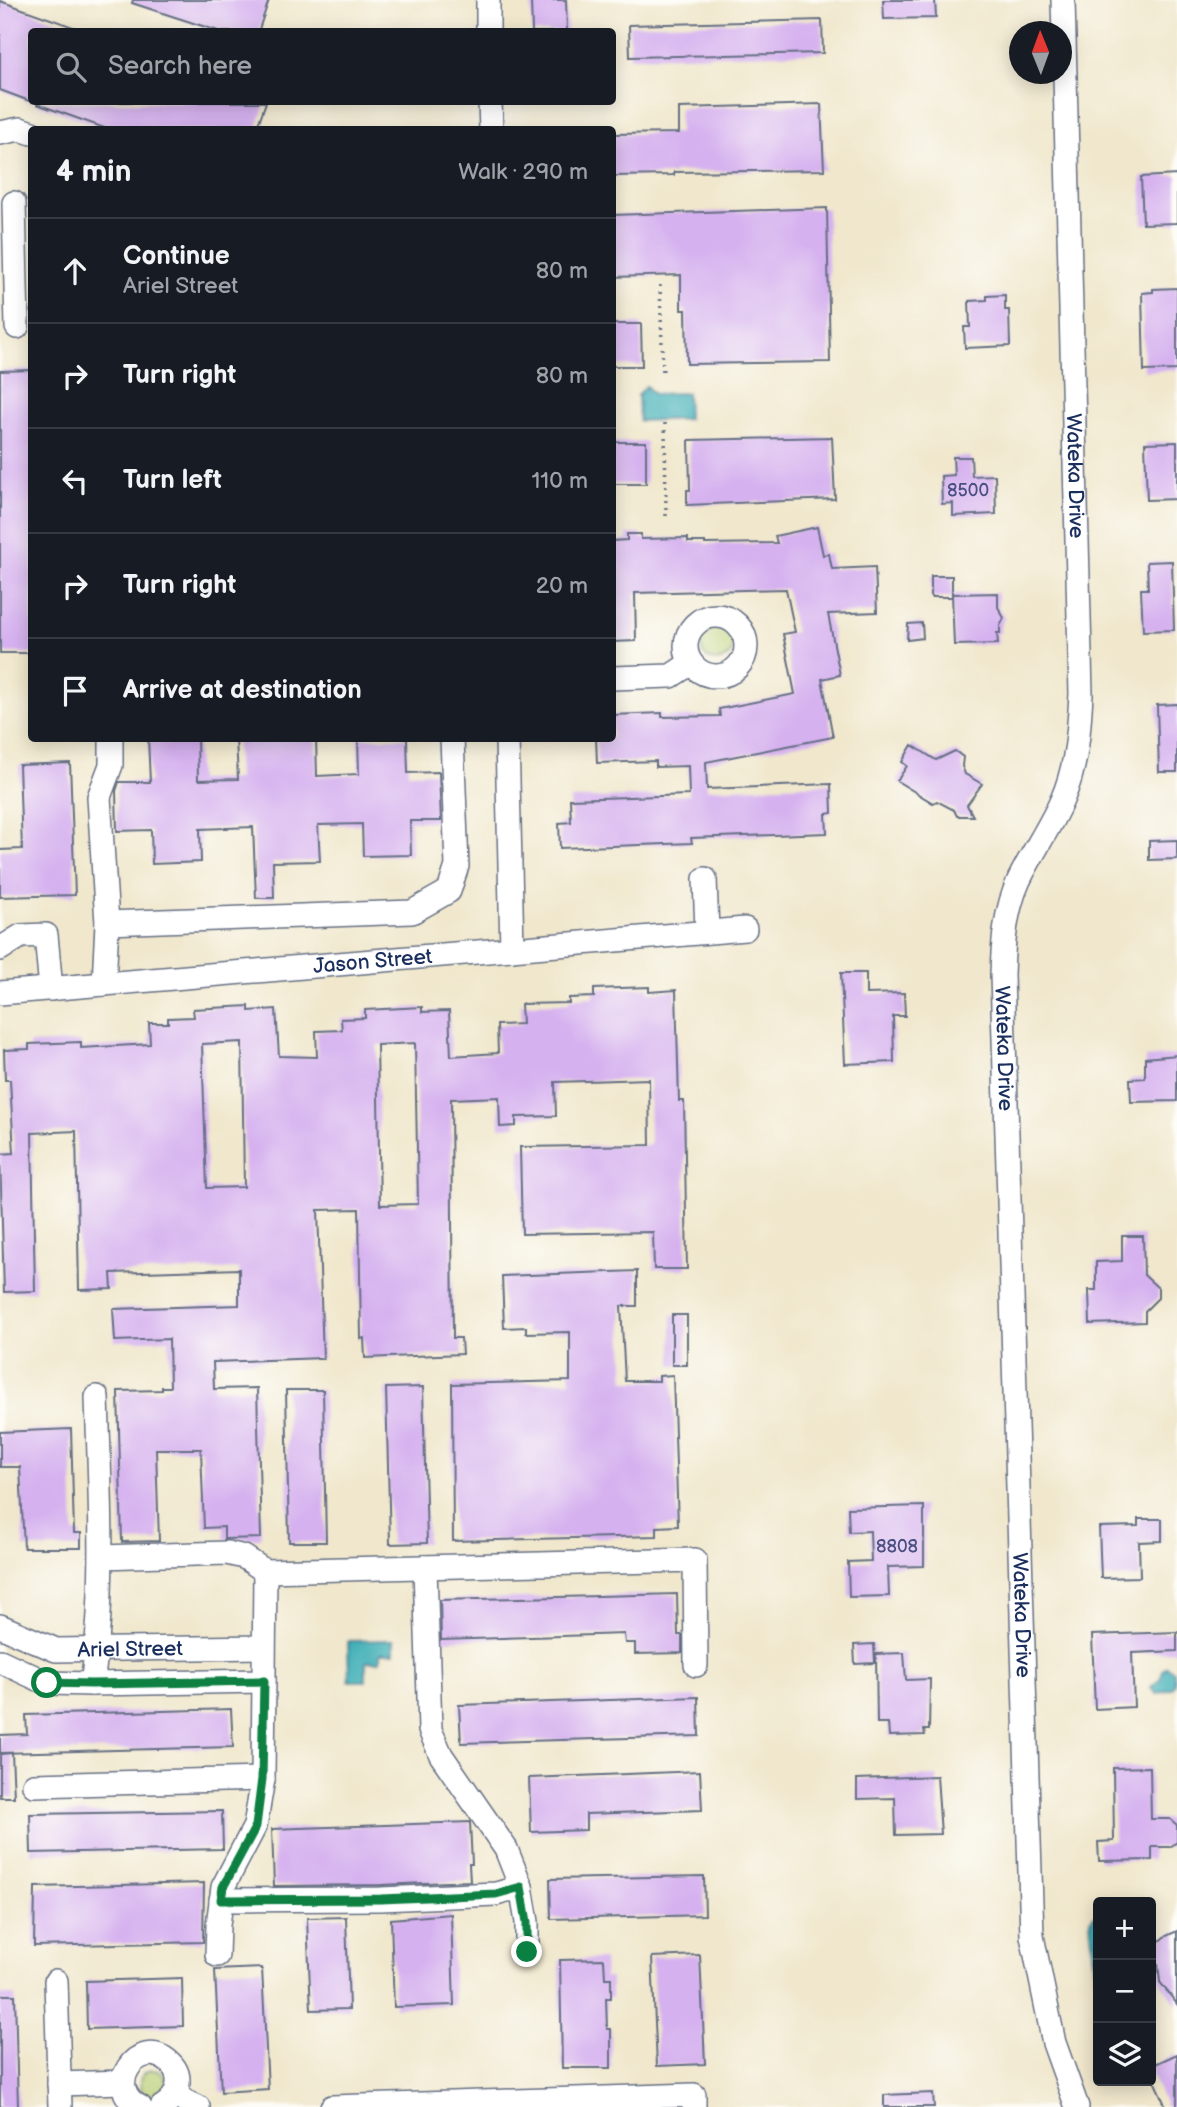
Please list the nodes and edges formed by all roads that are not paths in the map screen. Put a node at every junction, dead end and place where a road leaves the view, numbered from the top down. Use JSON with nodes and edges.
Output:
{"nodes":[{"id":1,"x":488,"y":0,"type":"edge"},
{"id":2,"x":1063,"y":0,"type":"edge"},
{"id":3,"x":488,"y":28,"type":"edge"},
{"id":4,"x":490,"y":105,"type":"edge"},
{"id":5,"x":491,"y":126,"type":"edge"},
{"id":6,"x":28,"y":132,"type":"edge"},
{"id":7,"x":0,"y":134,"type":"edge"},
{"id":8,"x":15,"y":200,"type":"edge"},
{"id":9,"x":16,"y":327,"type":"edge"},
{"id":10,"x":691,"y":663,"type":"dead end"},
{"id":11,"x":616,"y":678,"type":"edge"},
{"id":12,"x":111,"y":742,"type":"edge"},
{"id":13,"x":452,"y":742,"type":"edge"},
{"id":14,"x":507,"y":742,"type":"edge"},
{"id":15,"x":705,"y":879,"type":"dead end"},
{"id":16,"x":107,"y":923,"type":"junction"},
{"id":17,"x":745,"y":929,"type":"dead end"},
{"id":18,"x":707,"y":932,"type":"junction"},
{"id":19,"x":0,"y":949,"type":"edge"},
{"id":20,"x":512,"y":949,"type":"junction"},
{"id":21,"x":104,"y":984,"type":"junction"},
{"id":22,"x":51,"y":989,"type":"junction"},
{"id":23,"x":0,"y":993,"type":"edge"},
{"id":24,"x":97,"y":1397,"type":"dead end"},
{"id":25,"x":102,"y":1557,"type":"junction"},
{"id":26,"x":425,"y":1566,"type":"junction"},
{"id":27,"x":265,"y":1571,"type":"junction"},
{"id":28,"x":0,"y":1626,"type":"edge"},
{"id":29,"x":263,"y":1647,"type":"junction"},
{"id":30,"x":97,"y":1651,"type":"junction"},
{"id":31,"x":0,"y":1661,"type":"edge"},
{"id":32,"x":696,"y":1665,"type":"dead end"},
{"id":33,"x":264,"y":1681,"type":"junction"},
{"id":34,"x":92,"y":1684,"type":"junction"},
{"id":35,"x":262,"y":1779,"type":"junction"},
{"id":36,"x":34,"y":1785,"type":"dead end"},
{"id":37,"x":521,"y":1887,"type":"junction"},
{"id":38,"x":221,"y":1900,"type":"junction"},
{"id":39,"x":527,"y":1952,"type":"dead end"},
{"id":40,"x":217,"y":1955,"type":"dead end"},
{"id":41,"x":56,"y":1981,"type":"dead end"},
{"id":42,"x":123,"y":2082,"type":"junction"},
{"id":43,"x":60,"y":2096,"type":"edge"},
{"id":44,"x":168,"y":2102,"type":"edge"},
{"id":45,"x":526,"y":2104,"type":"edge"},
{"id":46,"x":140,"y":2107,"type":"edge"},
{"id":47,"x":198,"y":2107,"type":"edge"},
{"id":48,"x":332,"y":2107,"type":"edge"},
{"id":49,"x":694,"y":2107,"type":"edge"},
{"id":50,"x":1077,"y":2107,"type":"edge"}],
"edges":[{"from":1,"to":3,"type":"street"},
{"from":2,"to":50,"type":"street","name":"Wateka Drive"},
{"from":4,"to":5,"type":"street"},
{"from":6,"to":7,"type":"street"},
{"from":8,"to":9,"type":"street"},
{"from":10,"to":11,"type":"street"},
{"from":12,"to":16,"type":"street"},
{"from":13,"to":16,"type":"street"},
{"from":14,"to":20,"type":"street"},
{"from":15,"to":18,"type":"street"},
{"from":16,"to":21,"type":"street"},
{"from":17,"to":18,"type":"street","name":"Jason Street"},
{"from":18,"to":20,"type":"street","name":"Jason Street"},
{"from":19,"to":22,"type":"street"},
{"from":20,"to":21,"type":"street","name":"Jason Street"},
{"from":21,"to":22,"type":"street","name":"Jason Street"},
{"from":22,"to":23,"type":"street","name":"Jason Street"},
{"from":24,"to":25,"type":"street"},
{"from":25,"to":27,"type":"street"},
{"from":25,"to":30,"type":"street"},
{"from":26,"to":27,"type":"street"},
{"from":26,"to":32,"type":"street"},
{"from":26,"to":37,"type":"street"},
{"from":27,"to":29,"type":"street"},
{"from":28,"to":30,"type":"street","name":"Ariel Street"},
{"from":29,"to":30,"type":"street","name":"Ariel Street"},
{"from":29,"to":33,"type":"street"},
{"from":30,"to":34,"type":"street"},
{"from":31,"to":34,"type":"street","name":"Ariel Street"},
{"from":33,"to":34,"type":"street","name":"Ariel Street"},
{"from":33,"to":35,"type":"street"},
{"from":35,"to":36,"type":"street"},
{"from":35,"to":38,"type":"street"},
{"from":37,"to":38,"type":"street"},
{"from":37,"to":39,"type":"street"},
{"from":38,"to":40,"type":"street"},
{"from":41,"to":43,"type":"street"},
{"from":42,"to":43,"type":"street"},
{"from":42,"to":44,"type":"street"},
{"from":42,"to":46,"type":"street"},
{"from":44,"to":47,"type":"street"},
{"from":45,"to":48,"type":"street"},
{"from":45,"to":49,"type":"street"}]}
